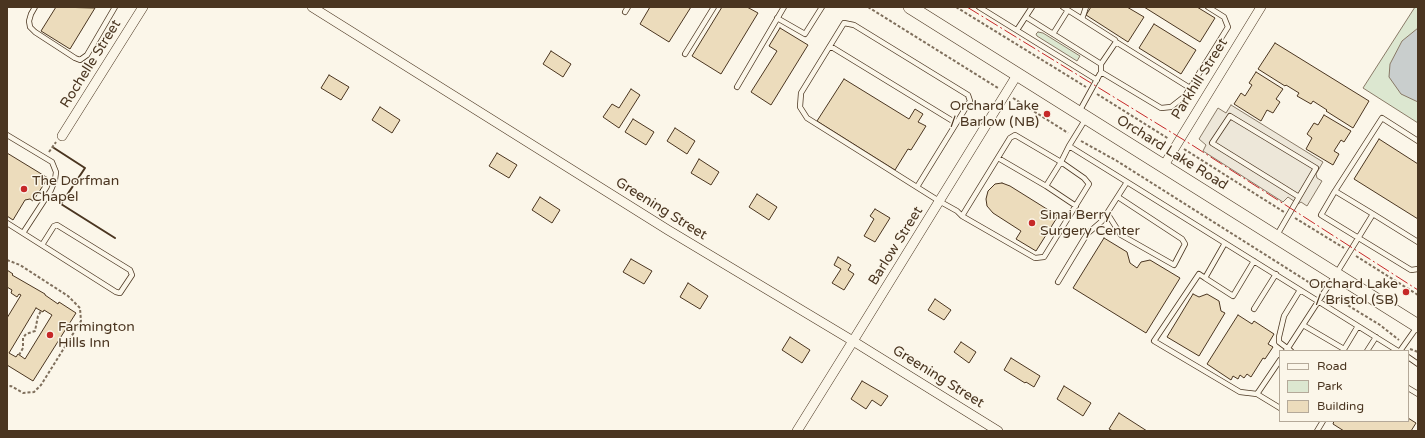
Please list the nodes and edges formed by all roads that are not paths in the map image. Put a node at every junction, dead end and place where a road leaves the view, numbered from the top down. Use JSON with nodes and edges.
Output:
{"nodes":[{"id":1,"x":35,"y":7,"type":"edge"},
{"id":2,"x":115,"y":7,"type":"edge"},
{"id":3,"x":143,"y":7,"type":"edge"},
{"id":4,"x":312,"y":7,"type":"edge"},
{"id":5,"x":628,"y":7,"type":"edge"},
{"id":6,"x":714,"y":7,"type":"edge"},
{"id":7,"x":784,"y":7,"type":"edge"},
{"id":8,"x":822,"y":7,"type":"edge"},
{"id":9,"x":910,"y":7,"type":"edge"},
{"id":10,"x":979,"y":7,"type":"edge"},
{"id":11,"x":1032,"y":7,"type":"edge"},
{"id":12,"x":1063,"y":7,"type":"edge"},
{"id":13,"x":1086,"y":7,"type":"edge"},
{"id":14,"x":1208,"y":7,"type":"edge"},
{"id":15,"x":1261,"y":7,"type":"edge"},
{"id":16,"x":1068,"y":10,"type":"junction"},
{"id":17,"x":625,"y":12,"type":"dead end"},
{"id":18,"x":1026,"y":17,"type":"junction"},
{"id":19,"x":777,"y":18,"type":"junction"},
{"id":20,"x":1082,"y":18,"type":"junction"},
{"id":21,"x":1017,"y":30,"type":"junction"},
{"id":22,"x":1053,"y":34,"type":"junction"},
{"id":23,"x":1116,"y":42,"type":"junction"},
{"id":24,"x":830,"y":46,"type":"junction"},
{"id":25,"x":685,"y":54,"type":"dead end"},
{"id":26,"x":1101,"y":64,"type":"junction"},
{"id":27,"x":1101,"y":72,"type":"junction"},
{"id":28,"x":1017,"y":74,"type":"junction"},
{"id":29,"x":1097,"y":80,"type":"junction"},
{"id":30,"x":736,"y":87,"type":"dead end"},
{"id":31,"x":1190,"y":88,"type":"junction"},
{"id":32,"x":1082,"y":116,"type":"junction"},
{"id":33,"x":956,"y":123,"type":"junction"},
{"id":34,"x":7,"y":134,"type":"edge"},
{"id":35,"x":62,"y":136,"type":"road end"},
{"id":36,"x":1418,"y":141,"type":"edge"},
{"id":37,"x":1069,"y":146,"type":"junction"},
{"id":38,"x":998,"y":158,"type":"junction"},
{"id":39,"x":1061,"y":162,"type":"junction"},
{"id":40,"x":1163,"y":167,"type":"junction"},
{"id":41,"x":1127,"y":182,"type":"junction"},
{"id":42,"x":1046,"y":186,"type":"junction"},
{"id":43,"x":917,"y":187,"type":"junction"},
{"id":44,"x":1335,"y":191,"type":"junction"},
{"id":45,"x":1118,"y":197,"type":"junction"},
{"id":46,"x":1299,"y":197,"type":"junction"},
{"id":47,"x":939,"y":201,"type":"junction"},
{"id":48,"x":1076,"y":206,"type":"junction"},
{"id":49,"x":1107,"y":213,"type":"junction"},
{"id":50,"x":1373,"y":214,"type":"junction"},
{"id":51,"x":962,"y":216,"type":"junction"},
{"id":52,"x":7,"y":223,"type":"edge"},
{"id":53,"x":23,"y":233,"type":"junction"},
{"id":54,"x":1276,"y":237,"type":"junction"},
{"id":55,"x":1358,"y":238,"type":"junction"},
{"id":56,"x":1418,"y":242,"type":"edge"},
{"id":57,"x":1225,"y":243,"type":"junction"},
{"id":58,"x":42,"y":245,"type":"junction"},
{"id":59,"x":1254,"y":261,"type":"junction"},
{"id":60,"x":1418,"y":269,"type":"edge"},
{"id":61,"x":1276,"y":274,"type":"junction"},
{"id":62,"x":1336,"y":274,"type":"junction"},
{"id":63,"x":1205,"y":278,"type":"junction"},
{"id":64,"x":1058,"y":282,"type":"dead end"},
{"id":65,"x":1300,"y":290,"type":"junction"},
{"id":66,"x":1319,"y":301,"type":"junction"},
{"id":67,"x":1254,"y":309,"type":"dead end"},
{"id":68,"x":1303,"y":325,"type":"junction"},
{"id":69,"x":1358,"y":326,"type":"junction"},
{"id":70,"x":1418,"y":326,"type":"edge"},
{"id":71,"x":1376,"y":337,"type":"junction"},
{"id":72,"x":853,"y":341,"type":"junction"},
{"id":73,"x":1288,"y":350,"type":"edge"},
{"id":74,"x":1343,"y":350,"type":"edge"},
{"id":75,"x":1368,"y":350,"type":"edge"},
{"id":76,"x":1397,"y":350,"type":"edge"},
{"id":77,"x":1400,"y":350,"type":"edge"},
{"id":78,"x":1409,"y":358,"type":"edge"},
{"id":79,"x":1279,"y":361,"type":"edge"},
{"id":80,"x":1418,"y":364,"type":"edge"},
{"id":81,"x":1409,"y":389,"type":"edge"},
{"id":82,"x":1257,"y":394,"type":"junction"},
{"id":83,"x":1418,"y":394,"type":"edge"},
{"id":84,"x":1279,"y":407,"type":"edge"},
{"id":85,"x":1322,"y":422,"type":"edge"},
{"id":86,"x":797,"y":431,"type":"edge"},
{"id":87,"x":998,"y":431,"type":"edge"},
{"id":88,"x":1317,"y":431,"type":"edge"}],
"edges":[{"from":1,"to":2,"type":"lane"},
{"from":3,"to":35,"type":"street","name":"Rochelle Street"},
{"from":4,"to":72,"type":"street","name":"Greening Street"},
{"from":5,"to":17,"type":"lane"},
{"from":6,"to":25,"type":"lane"},
{"from":7,"to":19,"type":"lane"},
{"from":8,"to":19,"type":"lane"},
{"from":9,"to":28,"type":"main road","name":"Orchard Lake Road"},
{"from":10,"to":21,"type":"lane"},
{"from":11,"to":18,"type":"lane"},
{"from":12,"to":16,"type":"lane"},
{"from":13,"to":20,"type":"lane"},
{"from":14,"to":31,"type":"lane"},
{"from":15,"to":40,"type":"street","name":"Parkhill Street"},
{"from":16,"to":20,"type":"lane"},
{"from":16,"to":22,"type":"lane"},
{"from":18,"to":21,"type":"lane"},
{"from":18,"to":22,"type":"lane"},
{"from":19,"to":30,"type":"lane"},
{"from":20,"to":23,"type":"lane"},
{"from":21,"to":29,"type":"lane"},
{"from":22,"to":26,"type":"lane"},
{"from":23,"to":26,"type":"lane"},
{"from":23,"to":31,"type":"lane"},
{"from":24,"to":33,"type":"lane"},
{"from":24,"to":33,"type":"lane"},
{"from":24,"to":43,"type":"lane"},
{"from":26,"to":27,"type":"lane"},
{"from":27,"to":29,"type":"lane"},
{"from":27,"to":31,"type":"lane"},
{"from":28,"to":32,"type":"main road","name":"Orchard Lake Road"},
{"from":28,"to":47,"type":"street","name":"Barlow Street"},
{"from":29,"to":32,"type":"lane"},
{"from":32,"to":37,"type":"lane"},
{"from":32,"to":40,"type":"main road","name":"Orchard Lake Road"},
{"from":33,"to":43,"type":"lane"},
{"from":34,"to":53,"type":"lane"},
{"from":36,"to":44,"type":"lane"},
{"from":37,"to":39,"type":"lane"},
{"from":37,"to":41,"type":"lane"},
{"from":38,"to":39,"type":"lane"},
{"from":38,"to":42,"type":"lane"},
{"from":38,"to":51,"type":"lane"},
{"from":39,"to":42,"type":"lane"},
{"from":39,"to":48,"type":"lane"},
{"from":40,"to":54,"type":"main road","name":"Orchard Lake Road"},
{"from":41,"to":45,"type":"lane"},
{"from":41,"to":57,"type":"lane"},
{"from":42,"to":48,"type":"lane"},
{"from":43,"to":47,"type":"lane"},
{"from":44,"to":50,"type":"lane"},
{"from":44,"to":55,"type":"lane"},
{"from":45,"to":49,"type":"lane"},
{"from":45,"to":49,"type":"lane"},
{"from":46,"to":46,"type":"lane"},
{"from":46,"to":54,"type":"lane"},
{"from":47,"to":51,"type":"lane"},
{"from":47,"to":72,"type":"street","name":"Barlow Street"},
{"from":48,"to":51,"type":"lane"},
{"from":49,"to":64,"type":"lane"},
{"from":50,"to":55,"type":"lane"},
{"from":50,"to":56,"type":"lane"},
{"from":52,"to":53,"type":"lane"},
{"from":53,"to":58,"type":"lane"},
{"from":54,"to":62,"type":"main road","name":"Orchard Lake Road"},
{"from":55,"to":60,"type":"lane"},
{"from":55,"to":62,"type":"lane"},
{"from":57,"to":59,"type":"lane"},
{"from":57,"to":63,"type":"lane"},
{"from":58,"to":58,"type":"lane"},
{"from":59,"to":61,"type":"lane"},
{"from":59,"to":63,"type":"lane"},
{"from":61,"to":65,"type":"lane"},
{"from":61,"to":67,"type":"lane"},
{"from":62,"to":66,"type":"lane"},
{"from":62,"to":70,"type":"main road","name":"Orchard Lake Road"},
{"from":63,"to":82,"type":"lane"},
{"from":65,"to":66,"type":"lane"},
{"from":65,"to":73,"type":"lane"},
{"from":66,"to":68,"type":"lane"},
{"from":66,"to":69,"type":"lane"},
{"from":68,"to":73,"type":"lane"},
{"from":68,"to":74,"type":"lane"},
{"from":69,"to":71,"type":"lane"},
{"from":69,"to":74,"type":"lane"},
{"from":70,"to":77,"type":"lane"},
{"from":71,"to":75,"type":"lane"},
{"from":71,"to":76,"type":"lane"},
{"from":72,"to":86,"type":"street","name":"Barlow Street"},
{"from":72,"to":87,"type":"street","name":"Greening Street"},
{"from":78,"to":80,"type":"lane"},
{"from":79,"to":82,"type":"lane"},
{"from":81,"to":83,"type":"lane"},
{"from":82,"to":84,"type":"lane"},
{"from":85,"to":88,"type":"lane"}]}
